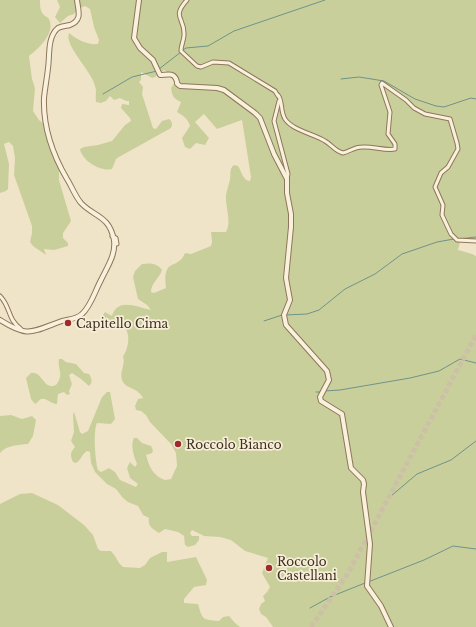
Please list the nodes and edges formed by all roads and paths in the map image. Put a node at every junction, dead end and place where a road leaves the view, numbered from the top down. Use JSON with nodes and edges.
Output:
{"nodes":[{"id":1,"x":77,"y":0,"type":"edge"},
{"id":2,"x":139,"y":0,"type":"edge"},
{"id":3,"x":187,"y":0,"type":"edge"},
{"id":4,"x":278,"y":95,"type":"junction"},
{"id":5,"x":287,"y":179,"type":"junction"},
{"id":6,"x":112,"y":236,"type":"junction"},
{"id":7,"x":476,"y":241,"type":"edge"},
{"id":8,"x":117,"y":244,"type":"dead end"},
{"id":9,"x":0,"y":296,"type":"edge"},
{"id":10,"x":0,"y":320,"type":"edge"},
{"id":11,"x":24,"y":331,"type":"junction"},
{"id":12,"x":391,"y":627,"type":"edge"}],
"edges":[{"from":1,"to":6,"type":"street"},
{"from":2,"to":5,"type":"street"},
{"from":3,"to":4,"type":"street"},
{"from":4,"to":5,"type":"street"},
{"from":4,"to":7,"type":"street"},
{"from":5,"to":12,"type":"street"},
{"from":6,"to":8,"type":"street"},
{"from":6,"to":11,"type":"street"},
{"from":9,"to":11,"type":"street"},
{"from":10,"to":11,"type":"street"}]}
